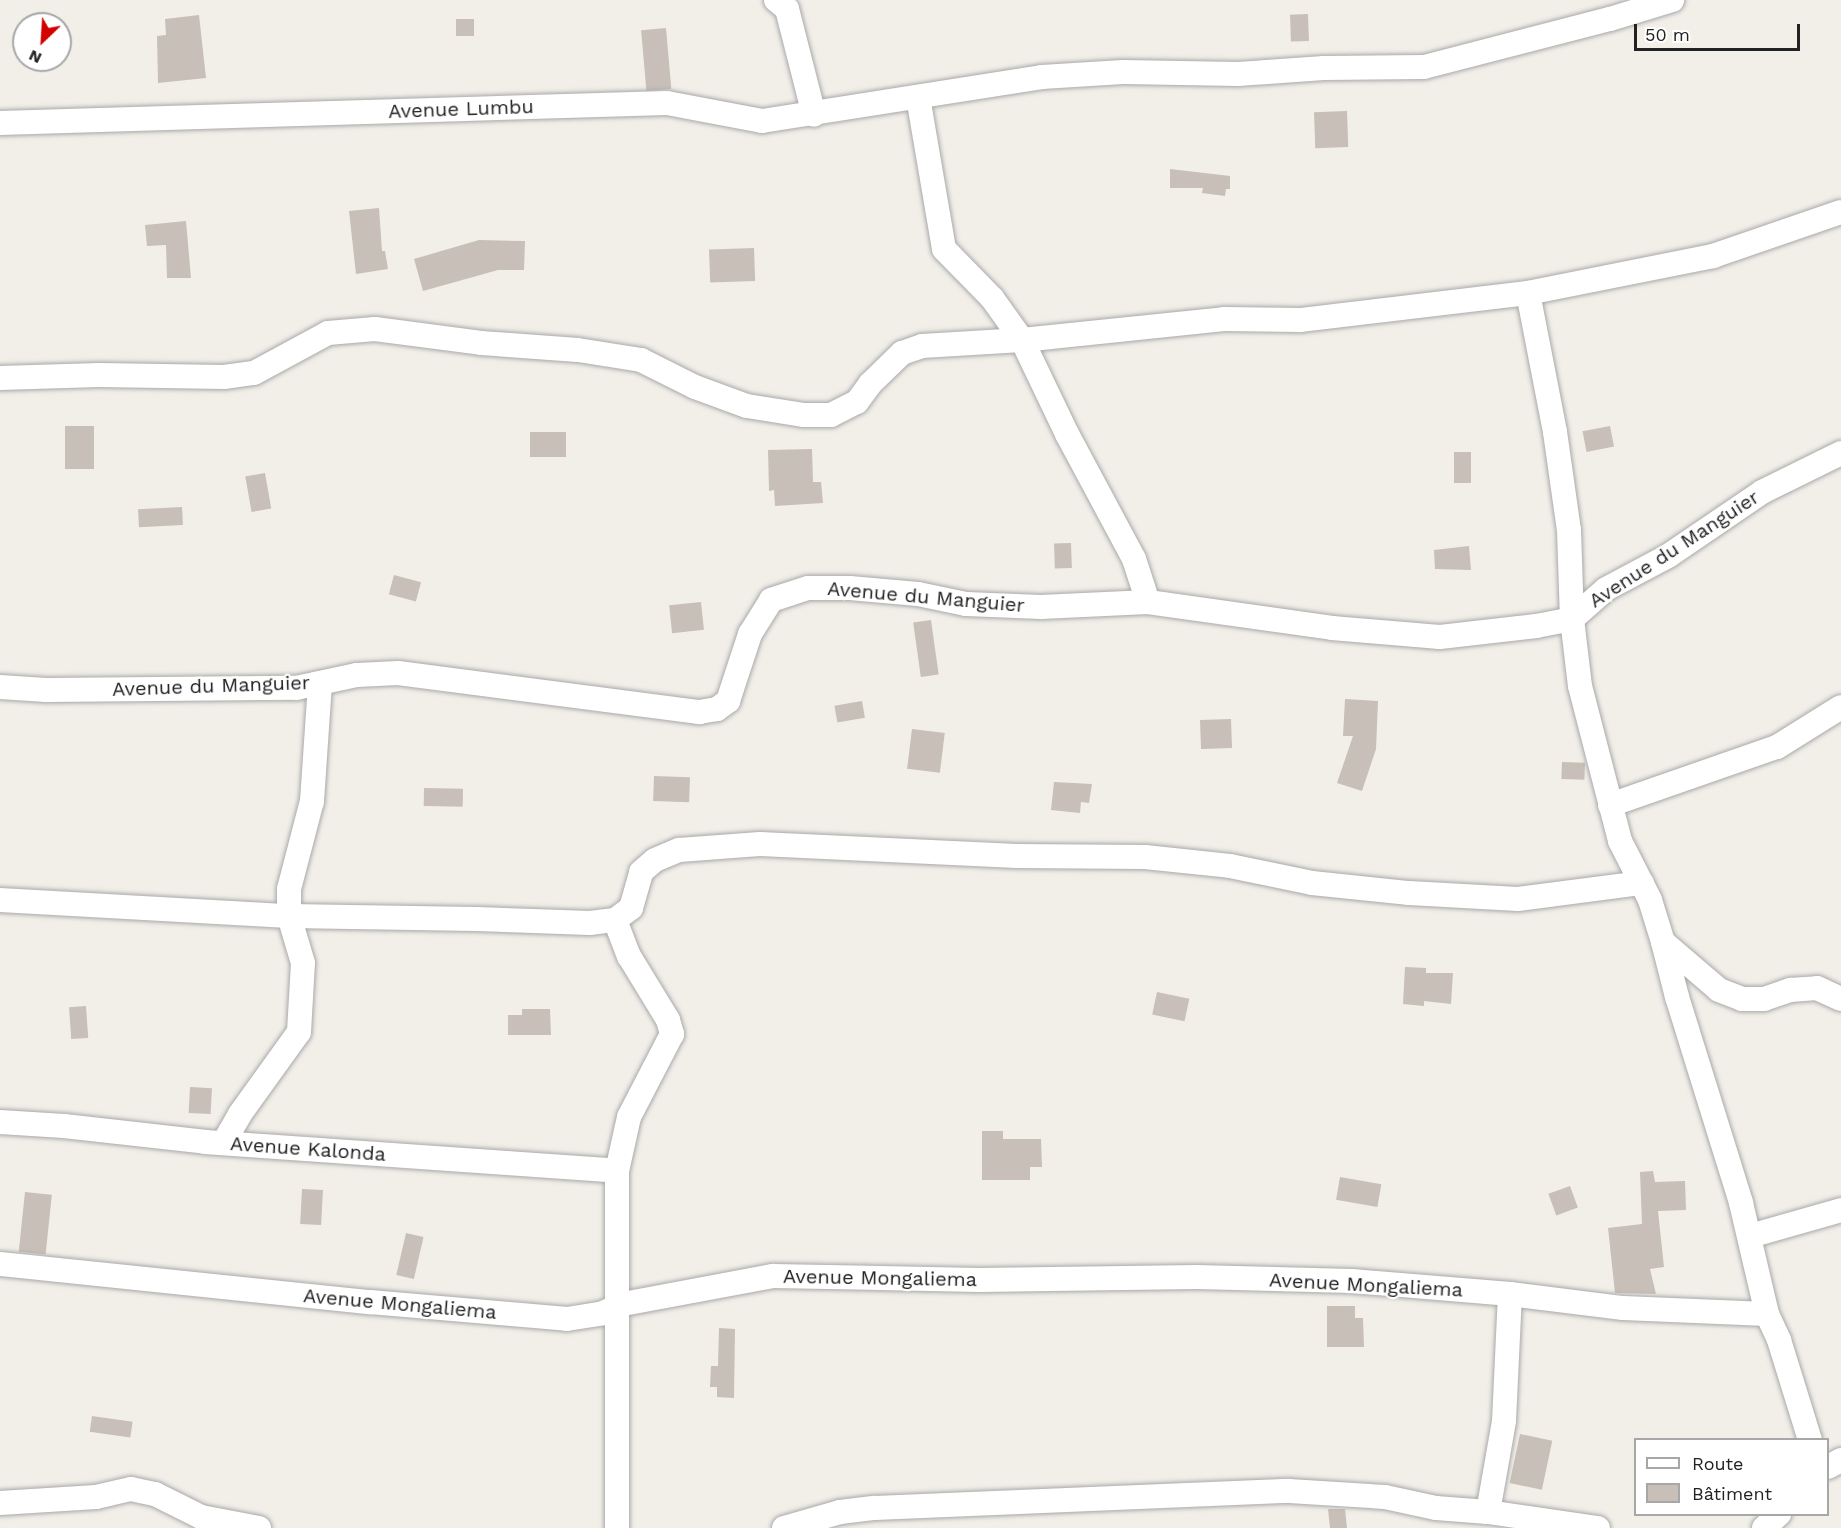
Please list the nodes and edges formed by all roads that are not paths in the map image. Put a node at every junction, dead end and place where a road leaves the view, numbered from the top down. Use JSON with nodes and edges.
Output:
{"nodes":[{"id":1,"x":776,"y":0,"type":"edge"},
{"id":2,"x":1672,"y":0,"type":"edge"},
{"id":3,"x":918,"y":97,"type":"junction"},
{"id":4,"x":814,"y":115,"type":"junction"},
{"id":5,"x":0,"y":123,"type":"edge"},
{"id":6,"x":1841,"y":212,"type":"edge"},
{"id":7,"x":1528,"y":293,"type":"junction"},
{"id":8,"x":1022,"y":340,"type":"junction"},
{"id":9,"x":0,"y":378,"type":"edge"},
{"id":10,"x":1841,"y":453,"type":"edge"},
{"id":11,"x":1148,"y":602,"type":"junction"},
{"id":12,"x":1572,"y":619,"type":"junction"},
{"id":13,"x":320,"y":683,"type":"junction"},
{"id":14,"x":0,"y":687,"type":"edge"},
{"id":15,"x":1841,"y":707,"type":"edge"},
{"id":16,"x":1610,"y":805,"type":"junction"},
{"id":17,"x":1642,"y":883,"type":"junction"},
{"id":18,"x":0,"y":900,"type":"edge"},
{"id":19,"x":289,"y":916,"type":"junction"},
{"id":20,"x":615,"y":920,"type":"junction"},
{"id":21,"x":1663,"y":942,"type":"junction"},
{"id":22,"x":1841,"y":999,"type":"edge"},
{"id":23,"x":0,"y":1122,"type":"edge"},
{"id":24,"x":224,"y":1142,"type":"junction"},
{"id":25,"x":617,"y":1171,"type":"junction"},
{"id":26,"x":1841,"y":1210,"type":"edge"},
{"id":27,"x":1750,"y":1236,"type":"junction"},
{"id":28,"x":0,"y":1264,"type":"edge"},
{"id":29,"x":1510,"y":1294,"type":"junction"},
{"id":30,"x":615,"y":1308,"type":"junction"},
{"id":31,"x":1767,"y":1314,"type":"junction"},
{"id":32,"x":1809,"y":1438,"type":"edge"},
{"id":33,"x":0,"y":1503,"type":"edge"},
{"id":34,"x":1488,"y":1512,"type":"junction"},
{"id":35,"x":1778,"y":1516,"type":"edge"},
{"id":36,"x":259,"y":1528,"type":"edge"},
{"id":37,"x":617,"y":1528,"type":"edge"},
{"id":38,"x":784,"y":1528,"type":"edge"},
{"id":39,"x":1598,"y":1528,"type":"edge"},
{"id":40,"x":1764,"y":1528,"type":"edge"}],
"edges":[{"from":1,"to":4,"type":"street"},
{"from":2,"to":3,"type":"street","name":"Avenue Lumbu"},
{"from":3,"to":4,"type":"street","name":"Avenue Lumbu"},
{"from":3,"to":8,"type":"street"},
{"from":4,"to":5,"type":"street","name":"Avenue Lumbu"},
{"from":6,"to":7,"type":"street"},
{"from":7,"to":8,"type":"street"},
{"from":7,"to":12,"type":"street"},
{"from":8,"to":9,"type":"street"},
{"from":8,"to":11,"type":"street"},
{"from":10,"to":12,"type":"street","name":"Avenue du Manguier"},
{"from":11,"to":12,"type":"street","name":"Avenue du Manguier"},
{"from":11,"to":13,"type":"street","name":"Avenue du Manguier"},
{"from":12,"to":16,"type":"street"},
{"from":13,"to":14,"type":"street","name":"Avenue du Manguier"},
{"from":13,"to":19,"type":"street"},
{"from":15,"to":16,"type":"street"},
{"from":16,"to":17,"type":"street"},
{"from":17,"to":20,"type":"street"},
{"from":17,"to":21,"type":"street"},
{"from":18,"to":19,"type":"street"},
{"from":19,"to":20,"type":"street"},
{"from":19,"to":24,"type":"street"},
{"from":20,"to":25,"type":"street"},
{"from":21,"to":22,"type":"street"},
{"from":21,"to":27,"type":"street"},
{"from":23,"to":24,"type":"street","name":"Avenue Kalonda"},
{"from":24,"to":25,"type":"street","name":"Avenue Kalonda"},
{"from":25,"to":30,"type":"street"},
{"from":26,"to":27,"type":"street"},
{"from":27,"to":31,"type":"street"},
{"from":28,"to":30,"type":"street","name":"Avenue Mongaliema"},
{"from":29,"to":30,"type":"street","name":"Avenue Mongaliema"},
{"from":29,"to":31,"type":"street","name":"Avenue Mongaliema"},
{"from":29,"to":34,"type":"street"},
{"from":30,"to":37,"type":"street"},
{"from":31,"to":32,"type":"street"},
{"from":33,"to":36,"type":"street"},
{"from":34,"to":38,"type":"street"},
{"from":34,"to":39,"type":"street"},
{"from":35,"to":40,"type":"street"}]}
